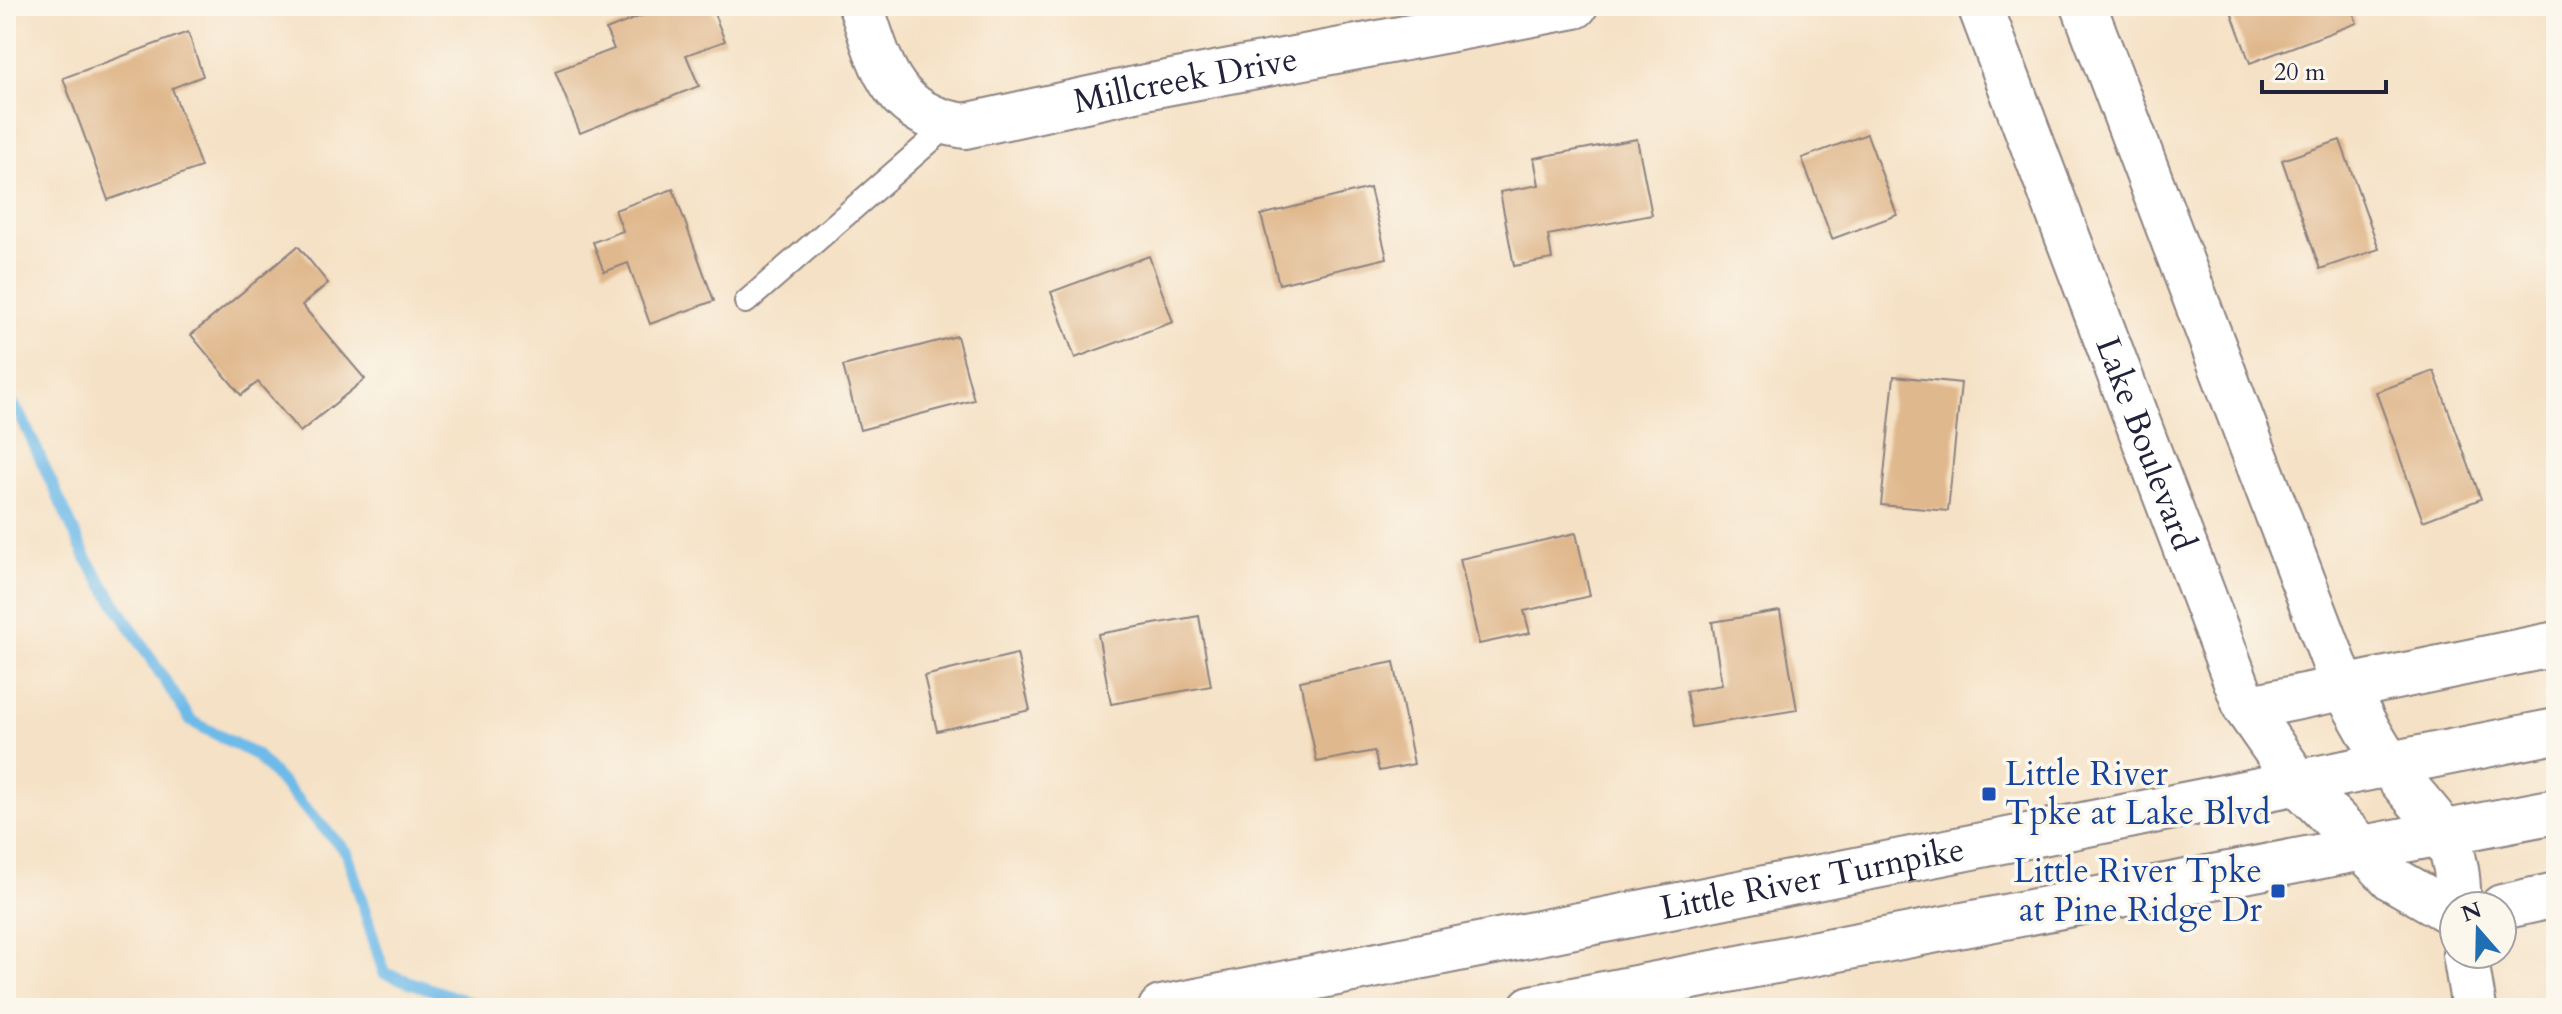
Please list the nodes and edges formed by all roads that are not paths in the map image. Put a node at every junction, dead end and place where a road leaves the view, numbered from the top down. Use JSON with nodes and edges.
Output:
{"nodes":[{"id":1,"x":861,"y":6,"type":"edge"},
{"id":2,"x":1575,"y":6,"type":"edge"},
{"id":3,"x":1980,"y":6,"type":"edge"},
{"id":4,"x":2084,"y":6,"type":"edge"},
{"id":5,"x":950,"y":124,"type":"junction"},
{"id":6,"x":746,"y":302,"type":"dead end"},
{"id":7,"x":2556,"y":644,"type":"edge"},
{"id":8,"x":2343,"y":686,"type":"junction"},
{"id":9,"x":2246,"y":708,"type":"junction"},
{"id":10,"x":2556,"y":731,"type":"edge"},
{"id":11,"x":2388,"y":762,"type":"junction"},
{"id":12,"x":2299,"y":784,"type":"junction"},
{"id":13,"x":2556,"y":811,"type":"edge"},
{"id":14,"x":2445,"y":834,"type":"junction"},
{"id":15,"x":2367,"y":850,"type":"junction"},
{"id":16,"x":2458,"y":890,"type":"edge"},
{"id":17,"x":2556,"y":895,"type":"edge"},
{"id":18,"x":2518,"y":903,"type":"edge"},
{"id":19,"x":2438,"y":905,"type":"edge"},
{"id":20,"x":2468,"y":970,"type":"edge"},
{"id":21,"x":1161,"y":1008,"type":"edge"},
{"id":22,"x":1531,"y":1008,"type":"edge"},
{"id":23,"x":2474,"y":1008,"type":"edge"}],
"edges":[{"from":1,"to":5,"type":"street","name":"Millcreek Drive"},
{"from":2,"to":5,"type":"street","name":"Millcreek Drive"},
{"from":3,"to":9,"type":"street","name":"Lake Boulevard"},
{"from":4,"to":8,"type":"street"},
{"from":5,"to":6,"type":"lane"},
{"from":7,"to":8,"type":"street"},
{"from":8,"to":9,"type":"street"},
{"from":8,"to":11,"type":"street"},
{"from":9,"to":12,"type":"street","name":"Lake Boulevard"},
{"from":10,"to":11,"type":"street","name":"Little River Turnpike"},
{"from":11,"to":12,"type":"street","name":"Little River Turnpike"},
{"from":11,"to":14,"type":"street"},
{"from":12,"to":15,"type":"street","name":"Lake Boulevard"},
{"from":12,"to":21,"type":"street","name":"Little River Turnpike"},
{"from":13,"to":14,"type":"street"},
{"from":14,"to":15,"type":"street"},
{"from":14,"to":16,"type":"street"},
{"from":15,"to":19,"type":"street","name":"Lake Boulevard"},
{"from":15,"to":22,"type":"street"},
{"from":17,"to":18,"type":"street"},
{"from":20,"to":23,"type":"street"}]}
